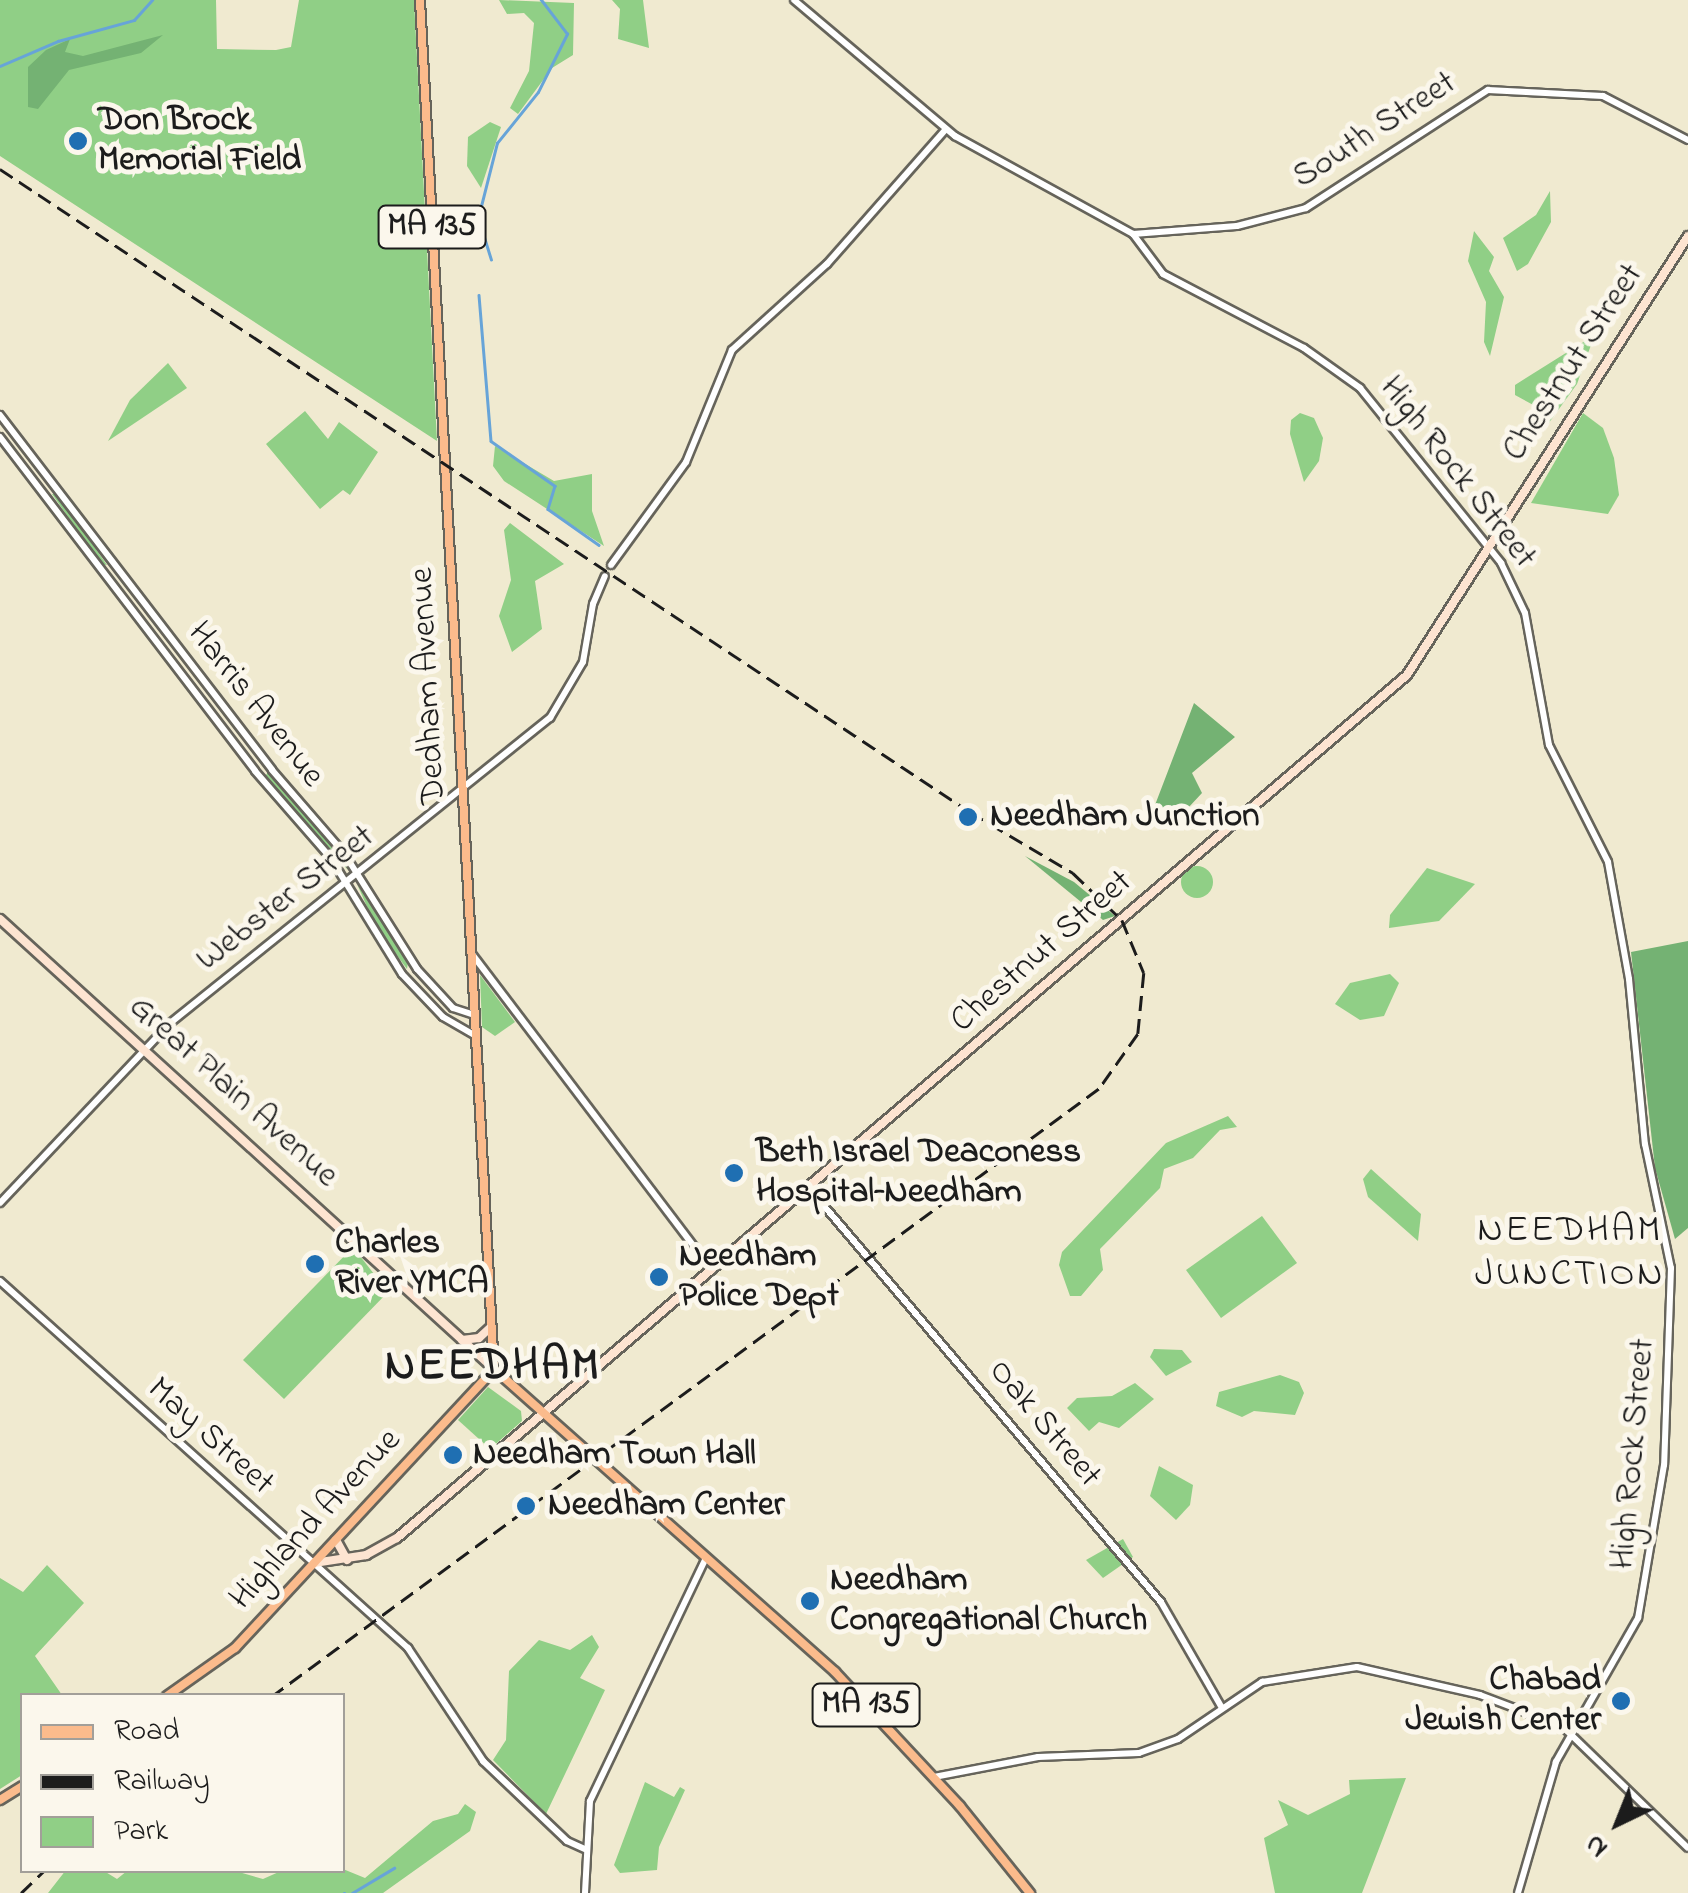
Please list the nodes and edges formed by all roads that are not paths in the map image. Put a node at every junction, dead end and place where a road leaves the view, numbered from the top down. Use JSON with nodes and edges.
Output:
{"nodes":[{"id":1,"x":420,"y":0,"type":"edge"},
{"id":2,"x":794,"y":0,"type":"edge"},
{"id":3,"x":946,"y":129,"type":"junction"},
{"id":4,"x":1688,"y":140,"type":"edge"},
{"id":5,"x":1132,"y":234,"type":"junction"},
{"id":6,"x":1688,"y":236,"type":"edge"},
{"id":7,"x":0,"y":415,"type":"edge"},
{"id":8,"x":0,"y":437,"type":"edge"},
{"id":9,"x":1489,"y":548,"type":"junction"},
{"id":10,"x":611,"y":565,"type":"dead end"},
{"id":11,"x":605,"y":576,"type":"dead end"},
{"id":12,"x":462,"y":792,"type":"junction"},
{"id":13,"x":357,"y":874,"type":"junction"},
{"id":14,"x":346,"y":882,"type":"junction"},
{"id":15,"x":0,"y":918,"type":"edge"},
{"id":16,"x":472,"y":954,"type":"junction"},
{"id":17,"x":475,"y":1015,"type":"junction"},
{"id":18,"x":476,"y":1036,"type":"junction"},
{"id":19,"x":144,"y":1048,"type":"junction"},
{"id":20,"x":808,"y":1187,"type":"junction"},
{"id":21,"x":0,"y":1203,"type":"edge"},
{"id":22,"x":712,"y":1270,"type":"junction"},
{"id":23,"x":0,"y":1281,"type":"edge"},
{"id":24,"x":491,"y":1327,"type":"junction"},
{"id":25,"x":462,"y":1340,"type":"junction"},
{"id":26,"x":494,"y":1368,"type":"junction"},
{"id":27,"x":544,"y":1414,"type":"junction"},
{"id":28,"x":336,"y":1540,"type":"junction"},
{"id":29,"x":706,"y":1558,"type":"junction"},
{"id":30,"x":348,"y":1560,"type":"junction"},
{"id":31,"x":314,"y":1563,"type":"junction"},
{"id":32,"x":172,"y":1693,"type":"edge"},
{"id":33,"x":1222,"y":1708,"type":"junction"},
{"id":34,"x":1573,"y":1733,"type":"junction"},
{"id":35,"x":934,"y":1777,"type":"junction"},
{"id":36,"x":1688,"y":1848,"type":"edge"},
{"id":37,"x":585,"y":1849,"type":"junction"},
{"id":38,"x":586,"y":1893,"type":"edge"},
{"id":39,"x":1030,"y":1893,"type":"edge"},
{"id":40,"x":1518,"y":1893,"type":"edge"}],
"edges":[{"from":1,"to":12,"type":"main road","name":"Dedham Avenue","number":"MA 135"},
{"from":2,"to":3,"type":"street"},
{"from":3,"to":5,"type":"street"},
{"from":3,"to":10,"type":"street"},
{"from":4,"to":5,"type":"street","name":"South Street"},
{"from":5,"to":9,"type":"street","name":"High Rock Street"},
{"from":6,"to":9,"type":"main road","name":"Chestnut Street"},
{"from":7,"to":13,"type":"street","name":"Harris Avenue"},
{"from":8,"to":14,"type":"street","name":"Harris Avenue"},
{"from":9,"to":20,"type":"main road","name":"Chestnut Street"},
{"from":9,"to":34,"type":"street","name":"High Rock Street"},
{"from":11,"to":12,"type":"street","name":"Webster Street"},
{"from":12,"to":13,"type":"street","name":"Webster Street"},
{"from":12,"to":16,"type":"main road","name":"Dedham Avenue","number":"MA 135"},
{"from":13,"to":14,"type":"street","name":"Webster Street"},
{"from":13,"to":17,"type":"street","name":"Harris Avenue"},
{"from":14,"to":18,"type":"street","name":"Harris Avenue"},
{"from":14,"to":19,"type":"street","name":"Webster Street"},
{"from":15,"to":19,"type":"main road","name":"Great Plain Avenue"},
{"from":16,"to":17,"type":"main road","name":"Dedham Avenue","number":"MA 135"},
{"from":16,"to":22,"type":"street"},
{"from":17,"to":18,"type":"main road","name":"Dedham Avenue","number":"MA 135"},
{"from":18,"to":24,"type":"main road","name":"Dedham Avenue","number":"MA 135"},
{"from":19,"to":21,"type":"street","name":"Webster Street"},
{"from":19,"to":25,"type":"main road","name":"Great Plain Avenue"},
{"from":20,"to":22,"type":"main road","name":"Chestnut Street"},
{"from":20,"to":33,"type":"street","name":"Oak Street"},
{"from":22,"to":27,"type":"main road","name":"Chestnut Street"},
{"from":23,"to":31,"type":"street","name":"May Street"},
{"from":24,"to":25,"type":"main road"},
{"from":24,"to":26,"type":"main road","name":"Dedham Avenue","number":"MA 135"},
{"from":25,"to":26,"type":"main road","name":"Great Plain Avenue"},
{"from":26,"to":27,"type":"main road","name":"Great Plain Avenue"},
{"from":26,"to":28,"type":"main road","name":"Highland Avenue"},
{"from":27,"to":29,"type":"main road","name":"Great Plain Avenue","number":"MA 135"},
{"from":27,"to":30,"type":"main road","name":"Chestnut Street"},
{"from":28,"to":30,"type":"main road"},
{"from":28,"to":31,"type":"main road","name":"Highland Avenue"},
{"from":29,"to":35,"type":"main road","name":"Great Plain Avenue","number":"MA 135"},
{"from":29,"to":37,"type":"street"},
{"from":30,"to":31,"type":"main road","name":"Chestnut Street"},
{"from":31,"to":32,"type":"main road","name":"Highland Avenue"},
{"from":31,"to":37,"type":"street","name":"May Street"},
{"from":33,"to":34,"type":"street"},
{"from":33,"to":35,"type":"street"},
{"from":34,"to":36,"type":"street"},
{"from":34,"to":40,"type":"street","name":"High Rock Street"},
{"from":35,"to":39,"type":"main road","name":"Great Plain Avenue","number":"MA 135"},
{"from":37,"to":38,"type":"street"}]}
